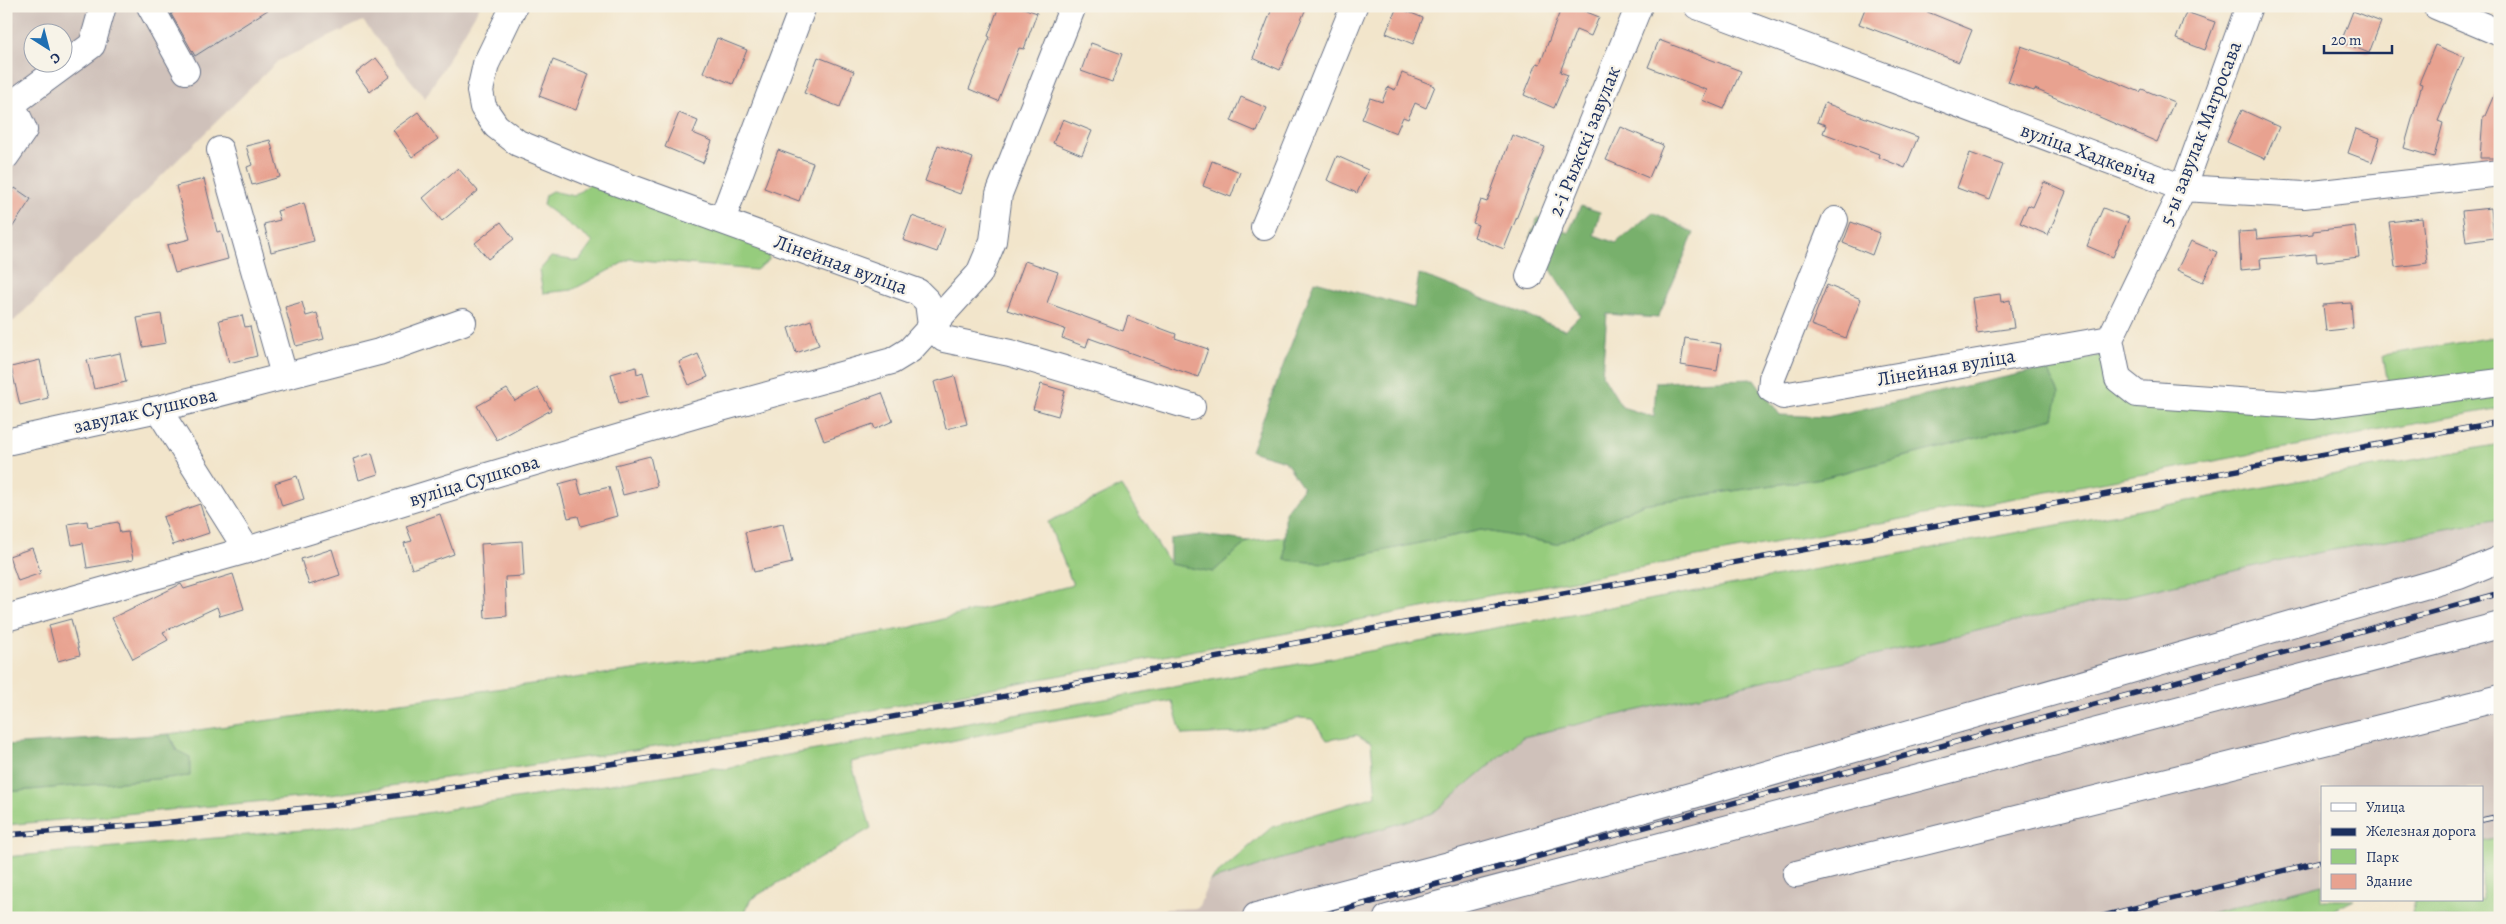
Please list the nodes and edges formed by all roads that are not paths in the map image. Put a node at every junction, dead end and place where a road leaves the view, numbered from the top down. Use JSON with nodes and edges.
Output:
{"nodes":[{"id":1,"x":103,"y":6,"type":"edge"},
{"id":2,"x":150,"y":6,"type":"edge"},
{"id":3,"x":514,"y":6,"type":"edge"},
{"id":4,"x":803,"y":6,"type":"edge"},
{"id":5,"x":1073,"y":6,"type":"edge"},
{"id":6,"x":1354,"y":6,"type":"edge"},
{"id":7,"x":1639,"y":6,"type":"edge"},
{"id":8,"x":1697,"y":6,"type":"edge"},
{"id":9,"x":2249,"y":6,"type":"edge"},
{"id":10,"x":2436,"y":6,"type":"edge"},
{"id":11,"x":2500,"y":33,"type":"edge"},
{"id":12,"x":186,"y":71,"type":"dead end"},
{"id":13,"x":220,"y":150,"type":"dead end"},
{"id":14,"x":6,"y":156,"type":"edge"},
{"id":15,"x":2500,"y":173,"type":"edge"},
{"id":16,"x":2183,"y":188,"type":"junction"},
{"id":17,"x":722,"y":220,"type":"junction"},
{"id":18,"x":1835,"y":220,"type":"dead end"},
{"id":19,"x":1264,"y":227,"type":"dead end"},
{"id":20,"x":1529,"y":276,"type":"dead end"},
{"id":21,"x":463,"y":322,"type":"dead end"},
{"id":22,"x":931,"y":326,"type":"junction"},
{"id":23,"x":2110,"y":339,"type":"junction"},
{"id":24,"x":284,"y":375,"type":"junction"},
{"id":25,"x":2500,"y":382,"type":"edge"},
{"id":26,"x":1192,"y":407,"type":"dead end"},
{"id":27,"x":158,"y":409,"type":"junction"},
{"id":28,"x":6,"y":442,"type":"edge"},
{"id":29,"x":247,"y":550,"type":"junction"},
{"id":30,"x":2500,"y":559,"type":"edge"},
{"id":31,"x":6,"y":618,"type":"edge"},
{"id":32,"x":2500,"y":625,"type":"edge"},
{"id":33,"x":2500,"y":698,"type":"edge"},
{"id":34,"x":1796,"y":874,"type":"dead end"},
{"id":35,"x":1256,"y":916,"type":"dead end"},
{"id":36,"x":1387,"y":918,"type":"edge"}],
"edges":[{"from":1,"to":14,"type":"street"},
{"from":2,"to":12,"type":"street"},
{"from":3,"to":17,"type":"street","name":"Лінейная вуліца"},
{"from":4,"to":17,"type":"street"},
{"from":5,"to":22,"type":"street","name":"вуліца Сушкова"},
{"from":6,"to":19,"type":"street"},
{"from":7,"to":20,"type":"street","name":"2-і Рыжскі завулак"},
{"from":8,"to":16,"type":"street","name":"вуліца Хадкевіча"},
{"from":9,"to":16,"type":"street","name":"5-ы завулак Матросава"},
{"from":10,"to":11,"type":"street"},
{"from":13,"to":24,"type":"street"},
{"from":15,"to":16,"type":"street","name":"вуліца Хадкевіча"},
{"from":16,"to":23,"type":"street","name":"5-ы завулак Матросава"},
{"from":17,"to":22,"type":"street","name":"Лінейная вуліца"},
{"from":18,"to":23,"type":"street","name":"Лінейная вуліца"},
{"from":21,"to":24,"type":"street","name":"завулак Сушкова"},
{"from":22,"to":26,"type":"street"},
{"from":22,"to":29,"type":"street","name":"вуліца Сушкова"},
{"from":23,"to":25,"type":"street"},
{"from":24,"to":27,"type":"street","name":"завулак Сушкова"},
{"from":27,"to":28,"type":"street","name":"завулак Сушкова"},
{"from":27,"to":29,"type":"street"},
{"from":29,"to":31,"type":"street","name":"вуліца Сушкова"},
{"from":30,"to":35,"type":"street"},
{"from":32,"to":36,"type":"street"},
{"from":33,"to":34,"type":"street"}]}
